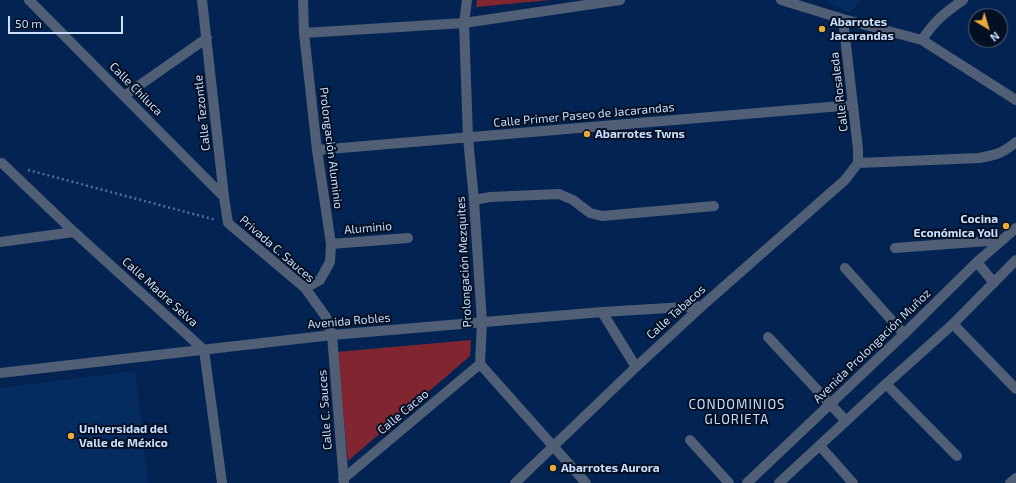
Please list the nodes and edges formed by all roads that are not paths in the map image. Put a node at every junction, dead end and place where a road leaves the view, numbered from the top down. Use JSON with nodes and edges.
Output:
{"nodes":[{"id":1,"x":29,"y":0,"type":"edge"},
{"id":2,"x":202,"y":0,"type":"edge"},
{"id":3,"x":303,"y":0,"type":"edge"},
{"id":4,"x":467,"y":0,"type":"edge"},
{"id":5,"x":620,"y":0,"type":"edge"},
{"id":6,"x":781,"y":0,"type":"edge"},
{"id":7,"x":963,"y":0,"type":"edge"},
{"id":8,"x":843,"y":19,"type":"junction"},
{"id":9,"x":464,"y":23,"type":"junction"},
{"id":10,"x":304,"y":33,"type":"junction"},
{"id":11,"x":207,"y":38,"type":"junction"},
{"id":12,"x":922,"y":40,"type":"junction"},
{"id":13,"x":124,"y":96,"type":"junction"},
{"id":14,"x":1016,"y":100,"type":"edge"},
{"id":15,"x":853,"y":105,"type":"junction"},
{"id":16,"x":468,"y":138,"type":"junction"},
{"id":17,"x":1016,"y":142,"type":"edge"},
{"id":18,"x":317,"y":150,"type":"junction"},
{"id":19,"x":0,"y":163,"type":"edge"},
{"id":20,"x":858,"y":163,"type":"junction"},
{"id":21,"x":224,"y":197,"type":"junction"},
{"id":22,"x":474,"y":200,"type":"junction"},
{"id":23,"x":714,"y":206,"type":"dead end"},
{"id":24,"x":228,"y":223,"type":"joint"},
{"id":25,"x":1016,"y":228,"type":"edge"},
{"id":26,"x":74,"y":232,"type":"junction"},
{"id":27,"x":408,"y":238,"type":"dead end"},
{"id":28,"x":1002,"y":240,"type":"junction"},
{"id":29,"x":0,"y":242,"type":"edge"},
{"id":30,"x":331,"y":244,"type":"junction"},
{"id":31,"x":895,"y":248,"type":"dead end"},
{"id":32,"x":1016,"y":260,"type":"edge"},
{"id":33,"x":977,"y":262,"type":"junction"},
{"id":34,"x":845,"y":268,"type":"dead end"},
{"id":35,"x":994,"y":283,"type":"junction"},
{"id":36,"x":305,"y":288,"type":"junction"},
{"id":37,"x":702,"y":306,"type":"junction"},
{"id":38,"x":602,"y":312,"type":"junction"},
{"id":39,"x":482,"y":322,"type":"junction"},
{"id":40,"x":953,"y":324,"type":"junction"},
{"id":41,"x":904,"y":334,"type":"junction"},
{"id":42,"x":332,"y":335,"type":"junction"},
{"id":43,"x":768,"y":337,"type":"dead end"},
{"id":44,"x":204,"y":350,"type":"junction"},
{"id":45,"x":480,"y":364,"type":"junction"},
{"id":46,"x":636,"y":367,"type":"junction"},
{"id":47,"x":0,"y":373,"type":"edge"},
{"id":48,"x":886,"y":384,"type":"junction"},
{"id":49,"x":1016,"y":389,"type":"edge"},
{"id":50,"x":830,"y":404,"type":"junction"},
{"id":51,"x":846,"y":421,"type":"junction"},
{"id":52,"x":690,"y":440,"type":"dead end"},
{"id":53,"x":554,"y":446,"type":"junction"},
{"id":54,"x":820,"y":446,"type":"junction"},
{"id":55,"x":957,"y":456,"type":"dead end"},
{"id":56,"x":1016,"y":478,"type":"edge"},
{"id":57,"x":343,"y":481,"type":"edge"},
{"id":58,"x":222,"y":483,"type":"edge"},
{"id":59,"x":515,"y":483,"type":"edge"},
{"id":60,"x":586,"y":483,"type":"edge"},
{"id":61,"x":729,"y":483,"type":"edge"},
{"id":62,"x":747,"y":483,"type":"edge"},
{"id":63,"x":779,"y":483,"type":"edge"},
{"id":64,"x":853,"y":483,"type":"edge"},
{"id":65,"x":1010,"y":483,"type":"edge"}],
"edges":[{"from":1,"to":13,"type":"street","name":"Calle Chiluca"},
{"from":2,"to":11,"type":"street","name":"Calle Tezontle"},
{"from":3,"to":10,"type":"street","name":"Prolongación Aluminio"},
{"from":4,"to":9,"type":"street","name":"Prolongación Mezquites"},
{"from":5,"to":9,"type":"street"},
{"from":6,"to":8,"type":"street"},
{"from":7,"to":12,"type":"street"},
{"from":8,"to":12,"type":"street"},
{"from":8,"to":15,"type":"street","name":"Calle Rosaleda"},
{"from":9,"to":10,"type":"street"},
{"from":9,"to":16,"type":"street","name":"Prolongación Mezquites"},
{"from":10,"to":18,"type":"street","name":"Prolongación Aluminio"},
{"from":11,"to":13,"type":"street"},
{"from":11,"to":21,"type":"street","name":"Calle Tezontle"},
{"from":12,"to":14,"type":"street"},
{"from":13,"to":21,"type":"street","name":"Calle Chiluca"},
{"from":15,"to":16,"type":"street","name":"Calle Primer Paseo de Jacarandas"},
{"from":15,"to":20,"type":"street","name":"Calle Rosaleda"},
{"from":16,"to":18,"type":"street","name":"Calle Primer Paseo de Jacarandas"},
{"from":16,"to":22,"type":"street","name":"Prolongación Mezquites"},
{"from":17,"to":20,"type":"street"},
{"from":18,"to":30,"type":"street","name":"Prolongación Aluminio"},
{"from":19,"to":26,"type":"street","name":"Calle Madre Selva"},
{"from":20,"to":37,"type":"street","name":"Calle Tabacos"},
{"from":21,"to":24,"type":"street","name":"Calle Tezontle"},
{"from":22,"to":23,"type":"street"},
{"from":22,"to":39,"type":"street","name":"Prolongación Mezquites"},
{"from":24,"to":36,"type":"street","name":"Privada C. Sauces"},
{"from":25,"to":28,"type":"street","name":"Avenida Prolongación Muñoz"},
{"from":26,"to":29,"type":"street"},
{"from":26,"to":44,"type":"street","name":"Calle Madre Selva"},
{"from":27,"to":30,"type":"street","name":"Aluminio"},
{"from":28,"to":31,"type":"street"},
{"from":28,"to":33,"type":"street","name":"Avenida Prolongación Muñoz"},
{"from":30,"to":36,"type":"street","name":"Prolongación Aluminio"},
{"from":32,"to":35,"type":"street"},
{"from":33,"to":35,"type":"street"},
{"from":33,"to":41,"type":"street","name":"Avenida Prolongación Muñoz"},
{"from":34,"to":41,"type":"street"},
{"from":35,"to":40,"type":"street"},
{"from":36,"to":42,"type":"street","name":"Privada C. Sauces"},
{"from":37,"to":38,"type":"street","name":"Avenida Robles"},
{"from":37,"to":46,"type":"street","name":"Calle Tabacos"},
{"from":38,"to":39,"type":"street","name":"Avenida Robles"},
{"from":38,"to":46,"type":"street"},
{"from":39,"to":42,"type":"street","name":"Avenida Robles"},
{"from":39,"to":45,"type":"street","name":"Prolongación Mezquites"},
{"from":40,"to":48,"type":"street"},
{"from":40,"to":49,"type":"street"},
{"from":41,"to":50,"type":"street","name":"Avenida Prolongación Muñoz"},
{"from":42,"to":44,"type":"street","name":"Avenida Robles"},
{"from":42,"to":57,"type":"street","name":"Calle C. Sauces"},
{"from":43,"to":50,"type":"street"},
{"from":44,"to":47,"type":"street","name":"Avenida Robles"},
{"from":44,"to":58,"type":"street"},
{"from":45,"to":53,"type":"street"},
{"from":45,"to":57,"type":"street","name":"Calle Cacao"},
{"from":46,"to":53,"type":"street","name":"Calle Tabacos"},
{"from":48,"to":51,"type":"street"},
{"from":48,"to":55,"type":"street"},
{"from":50,"to":51,"type":"street"},
{"from":50,"to":62,"type":"street","name":"Avenida Prolongación Muñoz"},
{"from":51,"to":54,"type":"street"},
{"from":52,"to":61,"type":"street"},
{"from":53,"to":59,"type":"street","name":"Calle Tabacos"},
{"from":53,"to":60,"type":"street"},
{"from":54,"to":63,"type":"street"},
{"from":54,"to":64,"type":"street"},
{"from":56,"to":65,"type":"street"}]}
